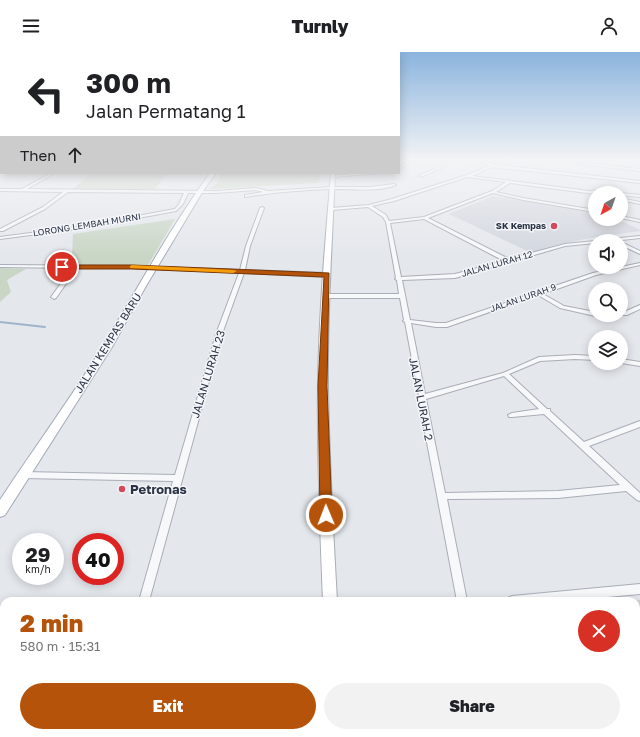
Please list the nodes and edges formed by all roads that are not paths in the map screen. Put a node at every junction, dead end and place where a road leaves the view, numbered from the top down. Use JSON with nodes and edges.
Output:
{"nodes":[{"id":1,"x":65,"y":192,"type":"edge"},
{"id":2,"x":186,"y":192,"type":"edge"},
{"id":3,"x":199,"y":192,"type":"edge"},
{"id":4,"x":268,"y":192,"type":"edge"},
{"id":5,"x":332,"y":192,"type":"edge"},
{"id":6,"x":420,"y":192,"type":"edge"},
{"id":7,"x":493,"y":192,"type":"joint"},
{"id":8,"x":628,"y":195,"type":"edge"},
{"id":9,"x":246,"y":196,"type":"dead end"},
{"id":10,"x":640,"y":196,"type":"edge"},
{"id":11,"x":628,"y":200,"type":"edge"},
{"id":12,"x":640,"y":203,"type":"edge"},
{"id":13,"x":369,"y":206,"type":"junction"},
{"id":14,"x":262,"y":208,"type":"dead end"},
{"id":15,"x":332,"y":209,"type":"junction"},
{"id":16,"x":588,"y":210,"type":"edge"},
{"id":17,"x":640,"y":214,"type":"edge"},
{"id":18,"x":425,"y":218,"type":"junction"},
{"id":19,"x":628,"y":219,"type":"edge"},
{"id":20,"x":632,"y":220,"type":"junction"},
{"id":21,"x":640,"y":221,"type":"edge"},
{"id":22,"x":388,"y":222,"type":"junction"},
{"id":23,"x":1,"y":230,"type":"dead end"},
{"id":24,"x":640,"y":237,"type":"edge"},
{"id":25,"x":0,"y":238,"type":"edge"},
{"id":26,"x":628,"y":239,"type":"edge"},
{"id":27,"x":588,"y":243,"type":"edge"},
{"id":28,"x":628,"y":247,"type":"edge"},
{"id":29,"x":640,"y":253,"type":"edge"},
{"id":30,"x":509,"y":261,"type":"junction"},
{"id":31,"x":640,"y":264,"type":"edge"},
{"id":32,"x":0,"y":266,"type":"edge"},
{"id":33,"x":75,"y":268,"type":"junction"},
{"id":34,"x":154,"y":268,"type":"junction"},
{"id":35,"x":242,"y":272,"type":"junction"},
{"id":36,"x":327,"y":275,"type":"junction"},
{"id":37,"x":398,"y":278,"type":"junction"},
{"id":38,"x":538,"y":293,"type":"junction"},
{"id":39,"x":325,"y":296,"type":"junction"},
{"id":40,"x":402,"y":296,"type":"junction"},
{"id":41,"x":54,"y":297,"type":"dead end"},
{"id":42,"x":640,"y":307,"type":"edge"},
{"id":43,"x":588,"y":313,"type":"edge"},
{"id":44,"x":628,"y":313,"type":"edge"},
{"id":45,"x":406,"y":321,"type":"junction"},
{"id":46,"x":588,"y":358,"type":"edge"},
{"id":47,"x":628,"y":362,"type":"edge"},
{"id":48,"x":640,"y":364,"type":"edge"},
{"id":49,"x":505,"y":374,"type":"junction"},
{"id":50,"x":421,"y":398,"type":"junction"},
{"id":51,"x":547,"y":411,"type":"junction"},
{"id":52,"x":512,"y":415,"type":"dead end"},
{"id":53,"x":640,"y":424,"type":"edge"},
{"id":54,"x":584,"y":444,"type":"junction"},
{"id":55,"x":23,"y":475,"type":"junction"},
{"id":56,"x":179,"y":478,"type":"junction"},
{"id":57,"x":628,"y":487,"type":"junction"},
{"id":58,"x":441,"y":496,"type":"junction"},
{"id":59,"x":640,"y":498,"type":"edge"},
{"id":60,"x":0,"y":512,"type":"edge"},
{"id":61,"x":640,"y":589,"type":"edge"},
{"id":62,"x":145,"y":597,"type":"edge"},
{"id":63,"x":330,"y":597,"type":"edge"},
{"id":64,"x":461,"y":597,"type":"edge"},
{"id":65,"x":555,"y":597,"type":"edge"}],
"edges":[{"from":1,"to":23,"type":"street"},
{"from":2,"to":25,"type":"street","name":"LORONG LEMBAH MURNI"},
{"from":3,"to":34,"type":"main road","name":"JALAN KEMPAS BARU"},
{"from":4,"to":9,"type":"street"},
{"from":5,"to":15,"type":"street"},
{"from":6,"to":13,"type":"street"},
{"from":7,"to":16,"type":"street"},
{"from":7,"to":18,"type":"street"},
{"from":8,"to":10,"type":"street"},
{"from":11,"to":12,"type":"street"},
{"from":13,"to":15,"type":"street"},
{"from":13,"to":22,"type":"street"},
{"from":14,"to":35,"type":"street","name":"JALAN LURAH 23"},
{"from":15,"to":36,"type":"street"},
{"from":17,"to":20,"type":"street"},
{"from":18,"to":22,"type":"street"},
{"from":18,"to":30,"type":"street"},
{"from":19,"to":20,"type":"street"},
{"from":20,"to":21,"type":"street"},
{"from":22,"to":37,"type":"street","name":"JALAN LURAH 2"},
{"from":24,"to":26,"type":"street"},
{"from":27,"to":30,"type":"street","name":"JALAN LURAH 12"},
{"from":28,"to":29,"type":"street"},
{"from":30,"to":37,"type":"street","name":"JALAN LURAH 12"},
{"from":31,"to":38,"type":"street","name":"JALAN LURAH 9"},
{"from":32,"to":33,"type":"street"},
{"from":33,"to":34,"type":"street"},
{"from":33,"to":41,"type":"street"},
{"from":34,"to":35,"type":"street"},
{"from":34,"to":55,"type":"main road","name":"JALAN KEMPAS BARU"},
{"from":35,"to":36,"type":"street"},
{"from":35,"to":56,"type":"street","name":"JALAN LURAH 23"},
{"from":36,"to":39,"type":"street"},
{"from":37,"to":40,"type":"street","name":"JALAN LURAH 2"},
{"from":38,"to":43,"type":"street"},
{"from":38,"to":45,"type":"street","name":"JALAN LURAH 9"},
{"from":39,"to":40,"type":"street"},
{"from":39,"to":63,"type":"street"},
{"from":40,"to":45,"type":"street","name":"JALAN LURAH 2"},
{"from":42,"to":44,"type":"street"},
{"from":45,"to":50,"type":"street","name":"JALAN LURAH 2"},
{"from":46,"to":49,"type":"street"},
{"from":47,"to":48,"type":"street"},
{"from":49,"to":50,"type":"street"},
{"from":49,"to":51,"type":"street"},
{"from":50,"to":58,"type":"street","name":"JALAN LURAH 2"},
{"from":51,"to":52,"type":"street"},
{"from":51,"to":54,"type":"street"},
{"from":53,"to":54,"type":"street"},
{"from":54,"to":57,"type":"street"},
{"from":55,"to":56,"type":"street"},
{"from":55,"to":60,"type":"main road","name":"JALAN KEMPAS BARU"},
{"from":56,"to":62,"type":"street","name":"JALAN LURAH 23"},
{"from":57,"to":58,"type":"street"},
{"from":57,"to":59,"type":"street"},
{"from":58,"to":64,"type":"street","name":"JALAN LURAH 2"},
{"from":61,"to":65,"type":"street"}]}
